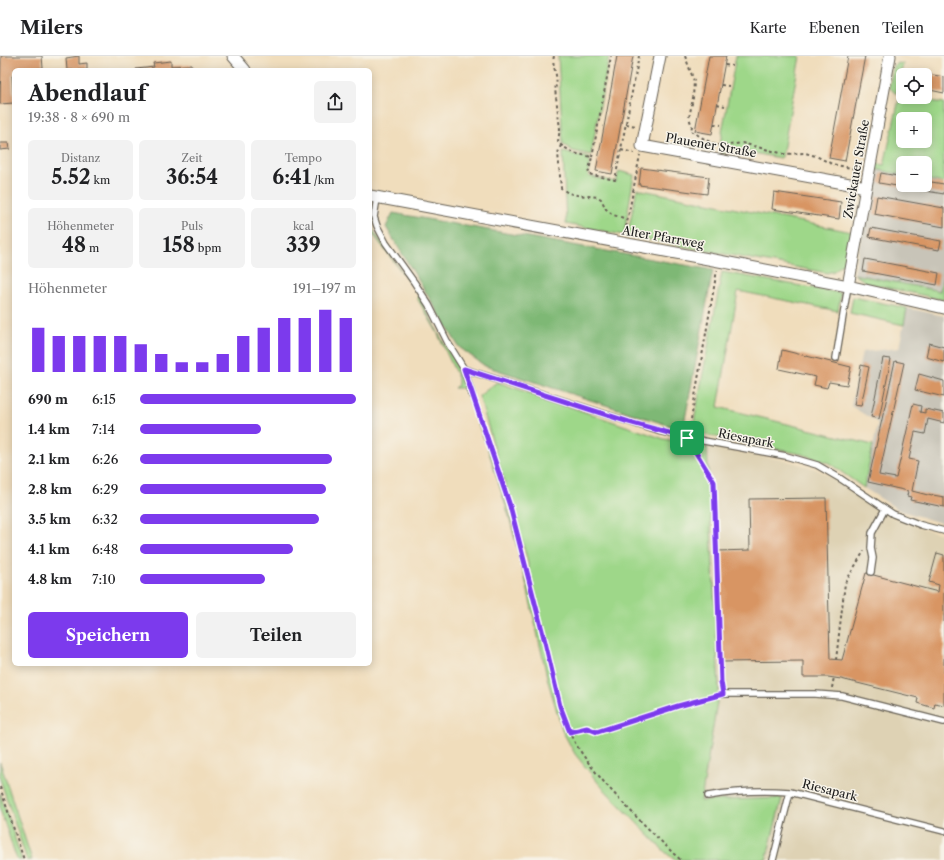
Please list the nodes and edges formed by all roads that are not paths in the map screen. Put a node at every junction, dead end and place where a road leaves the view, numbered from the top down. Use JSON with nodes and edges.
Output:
{"nodes":[{"id":1,"x":233,"y":56,"type":"edge"},
{"id":2,"x":660,"y":56,"type":"edge"},
{"id":3,"x":890,"y":56,"type":"edge"},
{"id":4,"x":243,"y":68,"type":"edge"},
{"id":5,"x":866,"y":187,"type":"junction"},
{"id":6,"x":373,"y":197,"type":"edge"},
{"id":7,"x":848,"y":286,"type":"junction"},
{"id":8,"x":944,"y":308,"type":"edge"},
{"id":9,"x":836,"y":358,"type":"dead end"},
{"id":10,"x":464,"y":369,"type":"junction"},
{"id":11,"x":472,"y":395,"type":"road end"},
{"id":12,"x":885,"y":509,"type":"junction"},
{"id":13,"x":944,"y":531,"type":"edge"},
{"id":14,"x":871,"y":572,"type":"dead end"},
{"id":15,"x":723,"y":694,"type":"road end"},
{"id":16,"x":944,"y":722,"type":"edge"},
{"id":17,"x":790,"y":792,"type":"junction"},
{"id":18,"x":708,"y":796,"type":"dead end"},
{"id":19,"x":944,"y":831,"type":"edge"},
{"id":20,"x":773,"y":860,"type":"edge"}],
"edges":[{"from":1,"to":4,"type":"street"},
{"from":2,"to":5,"type":"street","name":"Plauener Straße"},
{"from":3,"to":5,"type":"street","name":"Zwickauer Straße"},
{"from":5,"to":7,"type":"street","name":"Zwickauer Straße"},
{"from":6,"to":7,"type":"street","name":"Alter Pfarrweg"},
{"from":6,"to":10,"type":"lane"},
{"from":7,"to":8,"type":"street","name":"Alter Pfarrweg"},
{"from":7,"to":9,"type":"lane"},
{"from":10,"to":11,"type":"lane"},
{"from":10,"to":12,"type":"lane","name":"Riesapark"},
{"from":12,"to":13,"type":"lane","name":"Riesapark"},
{"from":12,"to":14,"type":"lane"},
{"from":15,"to":16,"type":"lane"},
{"from":17,"to":18,"type":"lane","name":"Riesapark"},
{"from":17,"to":19,"type":"lane","name":"Riesapark"},
{"from":17,"to":20,"type":"lane"}]}
